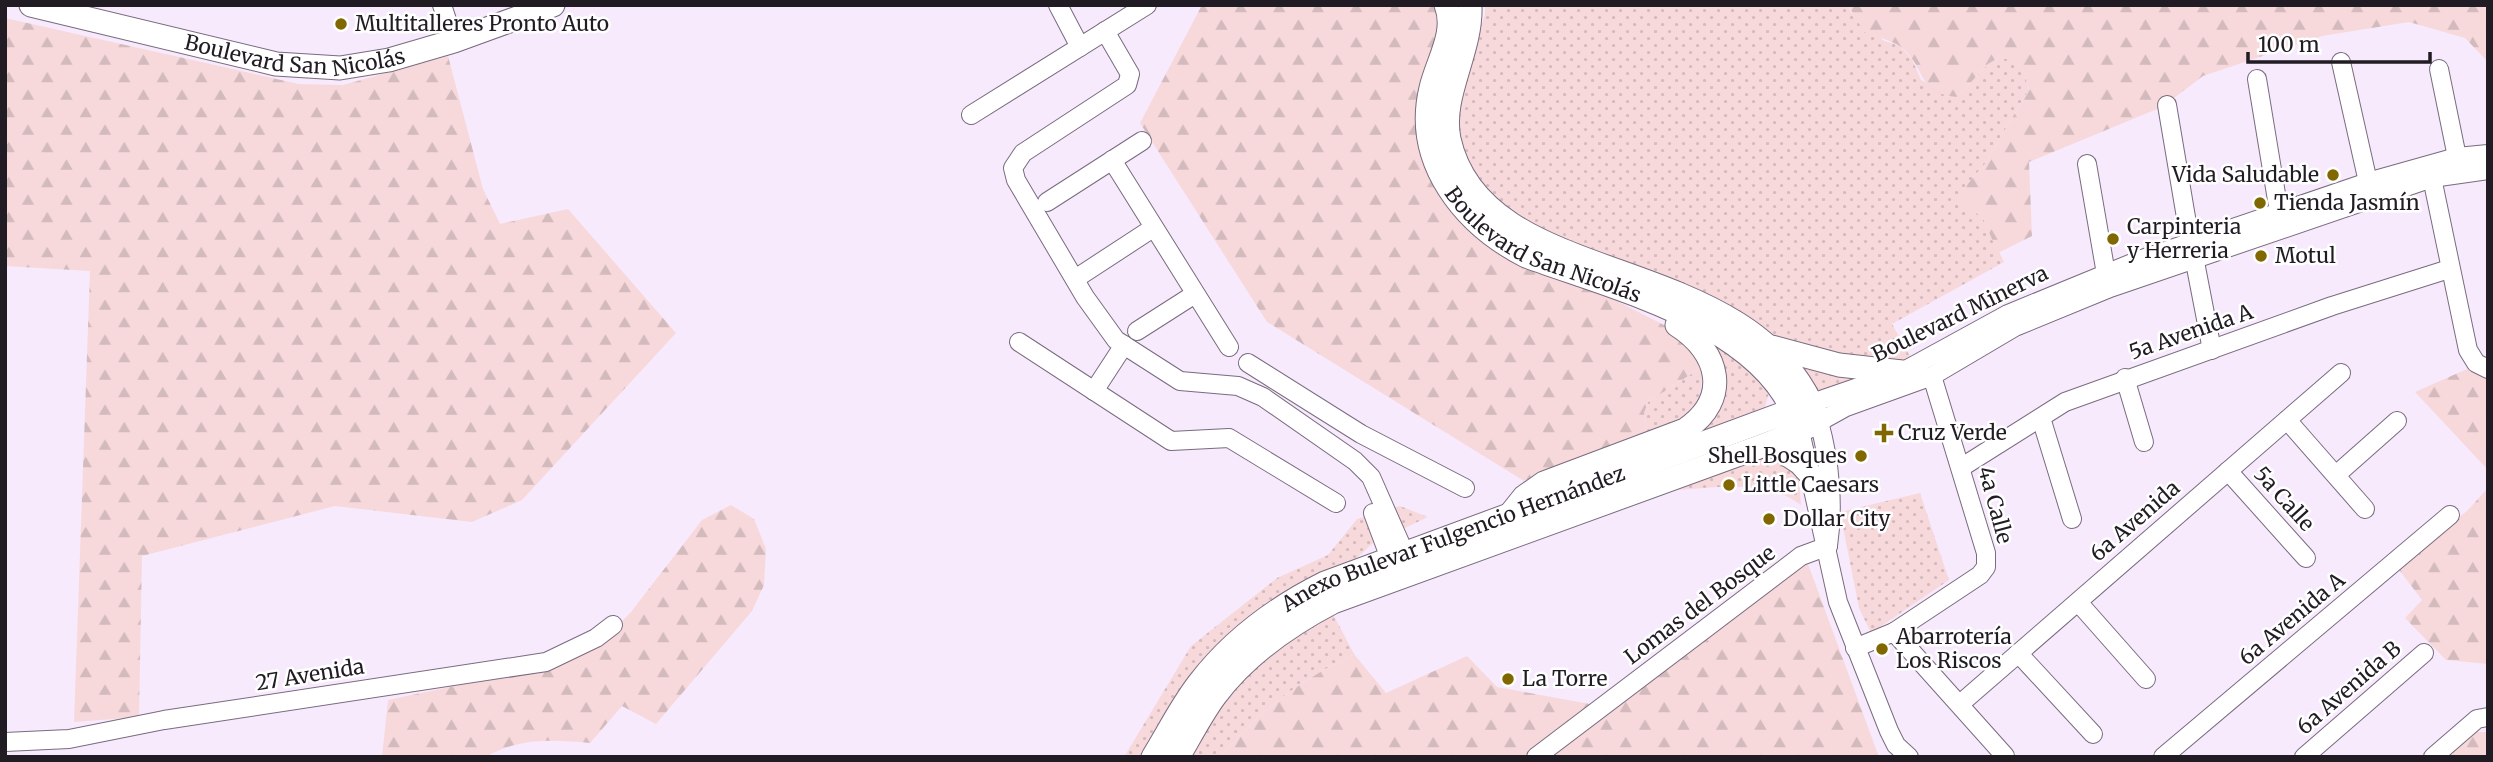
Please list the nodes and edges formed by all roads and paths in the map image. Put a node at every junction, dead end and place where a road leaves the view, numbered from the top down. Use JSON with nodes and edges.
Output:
{"nodes":[{"id":1,"x":31,"y":5,"type":"edge"},
{"id":2,"x":442,"y":5,"type":"edge"},
{"id":3,"x":553,"y":5,"type":"edge"},
{"id":4,"x":1058,"y":5,"type":"edge"},
{"id":5,"x":1147,"y":5,"type":"edge"},
{"id":6,"x":1446,"y":5,"type":"edge"},
{"id":7,"x":1470,"y":5,"type":"edge"},
{"id":8,"x":1105,"y":32,"type":"junction"},
{"id":9,"x":454,"y":41,"type":"junction"},
{"id":10,"x":1080,"y":47,"type":"junction"},
{"id":11,"x":2341,"y":62,"type":"dead end"},
{"id":12,"x":2439,"y":69,"type":"dead end"},
{"id":13,"x":2257,"y":79,"type":"dead end"},
{"id":14,"x":2167,"y":105,"type":"dead end"},
{"id":15,"x":971,"y":115,"type":"dead end"},
{"id":16,"x":1142,"y":141,"type":"dead end"},
{"id":17,"x":2488,"y":155,"type":"edge"},
{"id":18,"x":2457,"y":157,"type":"junction"},
{"id":19,"x":1112,"y":160,"type":"junction"},
{"id":20,"x":2087,"y":164,"type":"dead end"},
{"id":21,"x":2488,"y":170,"type":"edge"},
{"id":22,"x":2431,"y":178,"type":"junction"},
{"id":23,"x":2368,"y":182,"type":"junction"},
{"id":24,"x":1047,"y":202,"type":"dead end"},
{"id":25,"x":2279,"y":212,"type":"junction"},
{"id":26,"x":1153,"y":228,"type":"junction"},
{"id":27,"x":2192,"y":249,"type":"junction"},
{"id":28,"x":2449,"y":269,"type":"junction"},
{"id":29,"x":2106,"y":274,"type":"junction"},
{"id":30,"x":1074,"y":278,"type":"junction"},
{"id":31,"x":1597,"y":283,"type":"junction"},
{"id":32,"x":1195,"y":294,"type":"junction"},
{"id":33,"x":1137,"y":331,"type":"dead end"},
{"id":34,"x":1019,"y":342,"type":"dead end"},
{"id":35,"x":1124,"y":345,"type":"junction"},
{"id":36,"x":1765,"y":345,"type":"junction"},
{"id":37,"x":1229,"y":347,"type":"dead end"},
{"id":38,"x":2212,"y":350,"type":"junction"},
{"id":39,"x":1248,"y":363,"type":"dead end"},
{"id":40,"x":2488,"y":369,"type":"edge"},
{"id":41,"x":1902,"y":372,"type":"junction"},
{"id":42,"x":2341,"y":373,"type":"dead end"},
{"id":43,"x":1932,"y":376,"type":"junction"},
{"id":44,"x":2124,"y":379,"type":"junction"},
{"id":45,"x":1285,"y":388,"type":"junction"},
{"id":46,"x":1094,"y":391,"type":"junction"},
{"id":47,"x":1273,"y":404,"type":"junction"},
{"id":48,"x":1806,"y":417,"type":"junction"},
{"id":49,"x":2041,"y":418,"type":"junction"},
{"id":50,"x":2287,"y":420,"type":"junction"},
{"id":51,"x":2397,"y":421,"type":"dead end"},
{"id":52,"x":2144,"y":442,"type":"dead end"},
{"id":53,"x":1770,"y":443,"type":"junction"},
{"id":54,"x":1962,"y":467,"type":"junction"},
{"id":55,"x":2228,"y":471,"type":"junction"},
{"id":56,"x":2336,"y":475,"type":"junction"},
{"id":57,"x":1812,"y":476,"type":"junction"},
{"id":58,"x":1465,"y":488,"type":"dead end"},
{"id":59,"x":1336,"y":503,"type":"dead end"},
{"id":60,"x":2365,"y":509,"type":"dead end"},
{"id":61,"x":1510,"y":515,"type":"junction"},
{"id":62,"x":2450,"y":515,"type":"dead end"},
{"id":63,"x":2072,"y":519,"type":"dead end"},
{"id":64,"x":1828,"y":547,"type":"junction"},
{"id":65,"x":2306,"y":558,"type":"dead end"},
{"id":66,"x":1401,"y":566,"type":"junction"},
{"id":67,"x":2078,"y":602,"type":"junction"},
{"id":68,"x":613,"y":625,"type":"dead end"},
{"id":69,"x":1894,"y":632,"type":"junction"},
{"id":70,"x":1855,"y":648,"type":"junction"},
{"id":71,"x":2018,"y":653,"type":"junction"},
{"id":72,"x":2424,"y":653,"type":"dead end"},
{"id":73,"x":2146,"y":679,"type":"dead end"},
{"id":74,"x":1877,"y":702,"type":"junction"},
{"id":75,"x":1960,"y":704,"type":"junction"},
{"id":76,"x":2488,"y":717,"type":"edge"},
{"id":77,"x":2093,"y":734,"type":"dead end"},
{"id":78,"x":5,"y":743,"type":"edge"},
{"id":79,"x":2005,"y":756,"type":"edge"},
{"id":80,"x":1153,"y":757,"type":"edge"},
{"id":81,"x":1178,"y":757,"type":"edge"},
{"id":82,"x":1536,"y":757,"type":"edge"},
{"id":83,"x":1892,"y":757,"type":"edge"},
{"id":84,"x":1909,"y":757,"type":"edge"},
{"id":85,"x":2163,"y":757,"type":"edge"},
{"id":86,"x":2304,"y":757,"type":"edge"},
{"id":87,"x":2433,"y":757,"type":"edge"}],
"edges":[{"from":1,"to":9,"type":"main road","name":"Boulevard San Nicolás"},
{"from":2,"to":9,"type":"street"},
{"from":3,"to":9,"type":"main road","name":"Boulevard San Nicolás"},
{"from":4,"to":10,"type":"street"},
{"from":5,"to":8,"type":"street"},
{"from":6,"to":31,"type":"main road","name":"Boulevard San Nicolás"},
{"from":7,"to":36,"type":"main road","name":"Boulevard San Nicolás"},
{"from":8,"to":10,"type":"street"},
{"from":8,"to":30,"type":"street"},
{"from":10,"to":15,"type":"street"},
{"from":11,"to":23,"type":"street"},
{"from":12,"to":18,"type":"street"},
{"from":13,"to":25,"type":"street"},
{"from":14,"to":27,"type":"street"},
{"from":16,"to":19,"type":"street"},
{"from":17,"to":18,"type":"street","name":"Boulevard Minerva"},
{"from":18,"to":23,"type":"street","name":"Boulevard Minerva"},
{"from":19,"to":24,"type":"street"},
{"from":19,"to":26,"type":"street"},
{"from":20,"to":29,"type":"street"},
{"from":21,"to":22,"type":"street","name":"Boulevard Minerva"},
{"from":22,"to":27,"type":"street","name":"Boulevard Minerva"},
{"from":22,"to":28,"type":"street"},
{"from":23,"to":25,"type":"street","name":"Boulevard Minerva"},
{"from":25,"to":27,"type":"street","name":"Boulevard Minerva"},
{"from":26,"to":30,"type":"street"},
{"from":26,"to":32,"type":"street"},
{"from":27,"to":29,"type":"street","name":"Boulevard Minerva"},
{"from":27,"to":38,"type":"street"},
{"from":27,"to":43,"type":"street","name":"Boulevard Minerva"},
{"from":28,"to":38,"type":"street","name":"5a Avenida A"},
{"from":28,"to":40,"type":"street"},
{"from":29,"to":41,"type":"street","name":"Boulevard Minerva"},
{"from":30,"to":35,"type":"street"},
{"from":31,"to":48,"type":"main road","name":"Boulevard San Nicolás"},
{"from":31,"to":61,"type":"main road"},
{"from":32,"to":33,"type":"street"},
{"from":32,"to":37,"type":"street"},
{"from":34,"to":46,"type":"street"},
{"from":35,"to":46,"type":"street"},
{"from":35,"to":47,"type":"street"},
{"from":36,"to":41,"type":"main road"},
{"from":36,"to":48,"type":"main road","name":"Boulevard San Nicolás"},
{"from":38,"to":44,"type":"street","name":"5a Avenida A"},
{"from":39,"to":45,"type":"street"},
{"from":41,"to":48,"type":"street","name":"Boulevard Minerva"},
{"from":42,"to":50,"type":"street","name":"6a Avenida"},
{"from":43,"to":48,"type":"street","name":"Boulevard Minerva"},
{"from":43,"to":54,"type":"street","name":"4a Calle"},
{"from":44,"to":49,"type":"street","name":"5a Avenida A"},
{"from":44,"to":52,"type":"street"},
{"from":45,"to":47,"type":"street"},
{"from":45,"to":58,"type":"street"},
{"from":46,"to":59,"type":"street"},
{"from":47,"to":66,"type":"street"},
{"from":48,"to":53,"type":"main road","name":"Anexo Bulevar Fulgencio Hernández"},
{"from":48,"to":57,"type":"street"},
{"from":48,"to":61,"type":"main road","name":"Anexo Bulevar Fulgencio Hernández"},
{"from":48,"to":64,"type":"street"},
{"from":49,"to":54,"type":"street","name":"5a Avenida A"},
{"from":49,"to":63,"type":"street"},
{"from":50,"to":55,"type":"street","name":"6a Avenida"},
{"from":50,"to":56,"type":"street"},
{"from":51,"to":56,"type":"street"},
{"from":53,"to":57,"type":"main road"},
{"from":53,"to":66,"type":"main road","name":"Anexo Bulevar Fulgencio Hernández"},
{"from":54,"to":69,"type":"street","name":"4a Calle"},
{"from":55,"to":65,"type":"street","name":"5a Calle"},
{"from":55,"to":67,"type":"street","name":"6a Avenida"},
{"from":56,"to":60,"type":"street"},
{"from":57,"to":64,"type":"street"},
{"from":61,"to":66,"type":"main road","name":"Anexo Bulevar Fulgencio Hernández"},
{"from":62,"to":85,"type":"street","name":"6a Avenida A"},
{"from":64,"to":70,"type":"street"},
{"from":64,"to":82,"type":"street","name":"Lomas del Bosque"},
{"from":66,"to":80,"type":"main road","name":"Anexo Bulevar Fulgencio Hernández"},
{"from":66,"to":81,"type":"main road","name":"Anexo Bulevar Fulgencio Hernández"},
{"from":67,"to":71,"type":"street","name":"6a Avenida"},
{"from":67,"to":73,"type":"street"},
{"from":68,"to":78,"type":"street","name":"27 Avenida"},
{"from":69,"to":70,"type":"street"},
{"from":69,"to":75,"type":"street"},
{"from":70,"to":74,"type":"street"},
{"from":71,"to":75,"type":"street","name":"6a Avenida"},
{"from":71,"to":77,"type":"street"},
{"from":72,"to":86,"type":"street","name":"6a Avenida B"},
{"from":74,"to":83,"type":"street"},
{"from":74,"to":84,"type":"street"},
{"from":75,"to":79,"type":"street"},
{"from":76,"to":87,"type":"street"}]}
